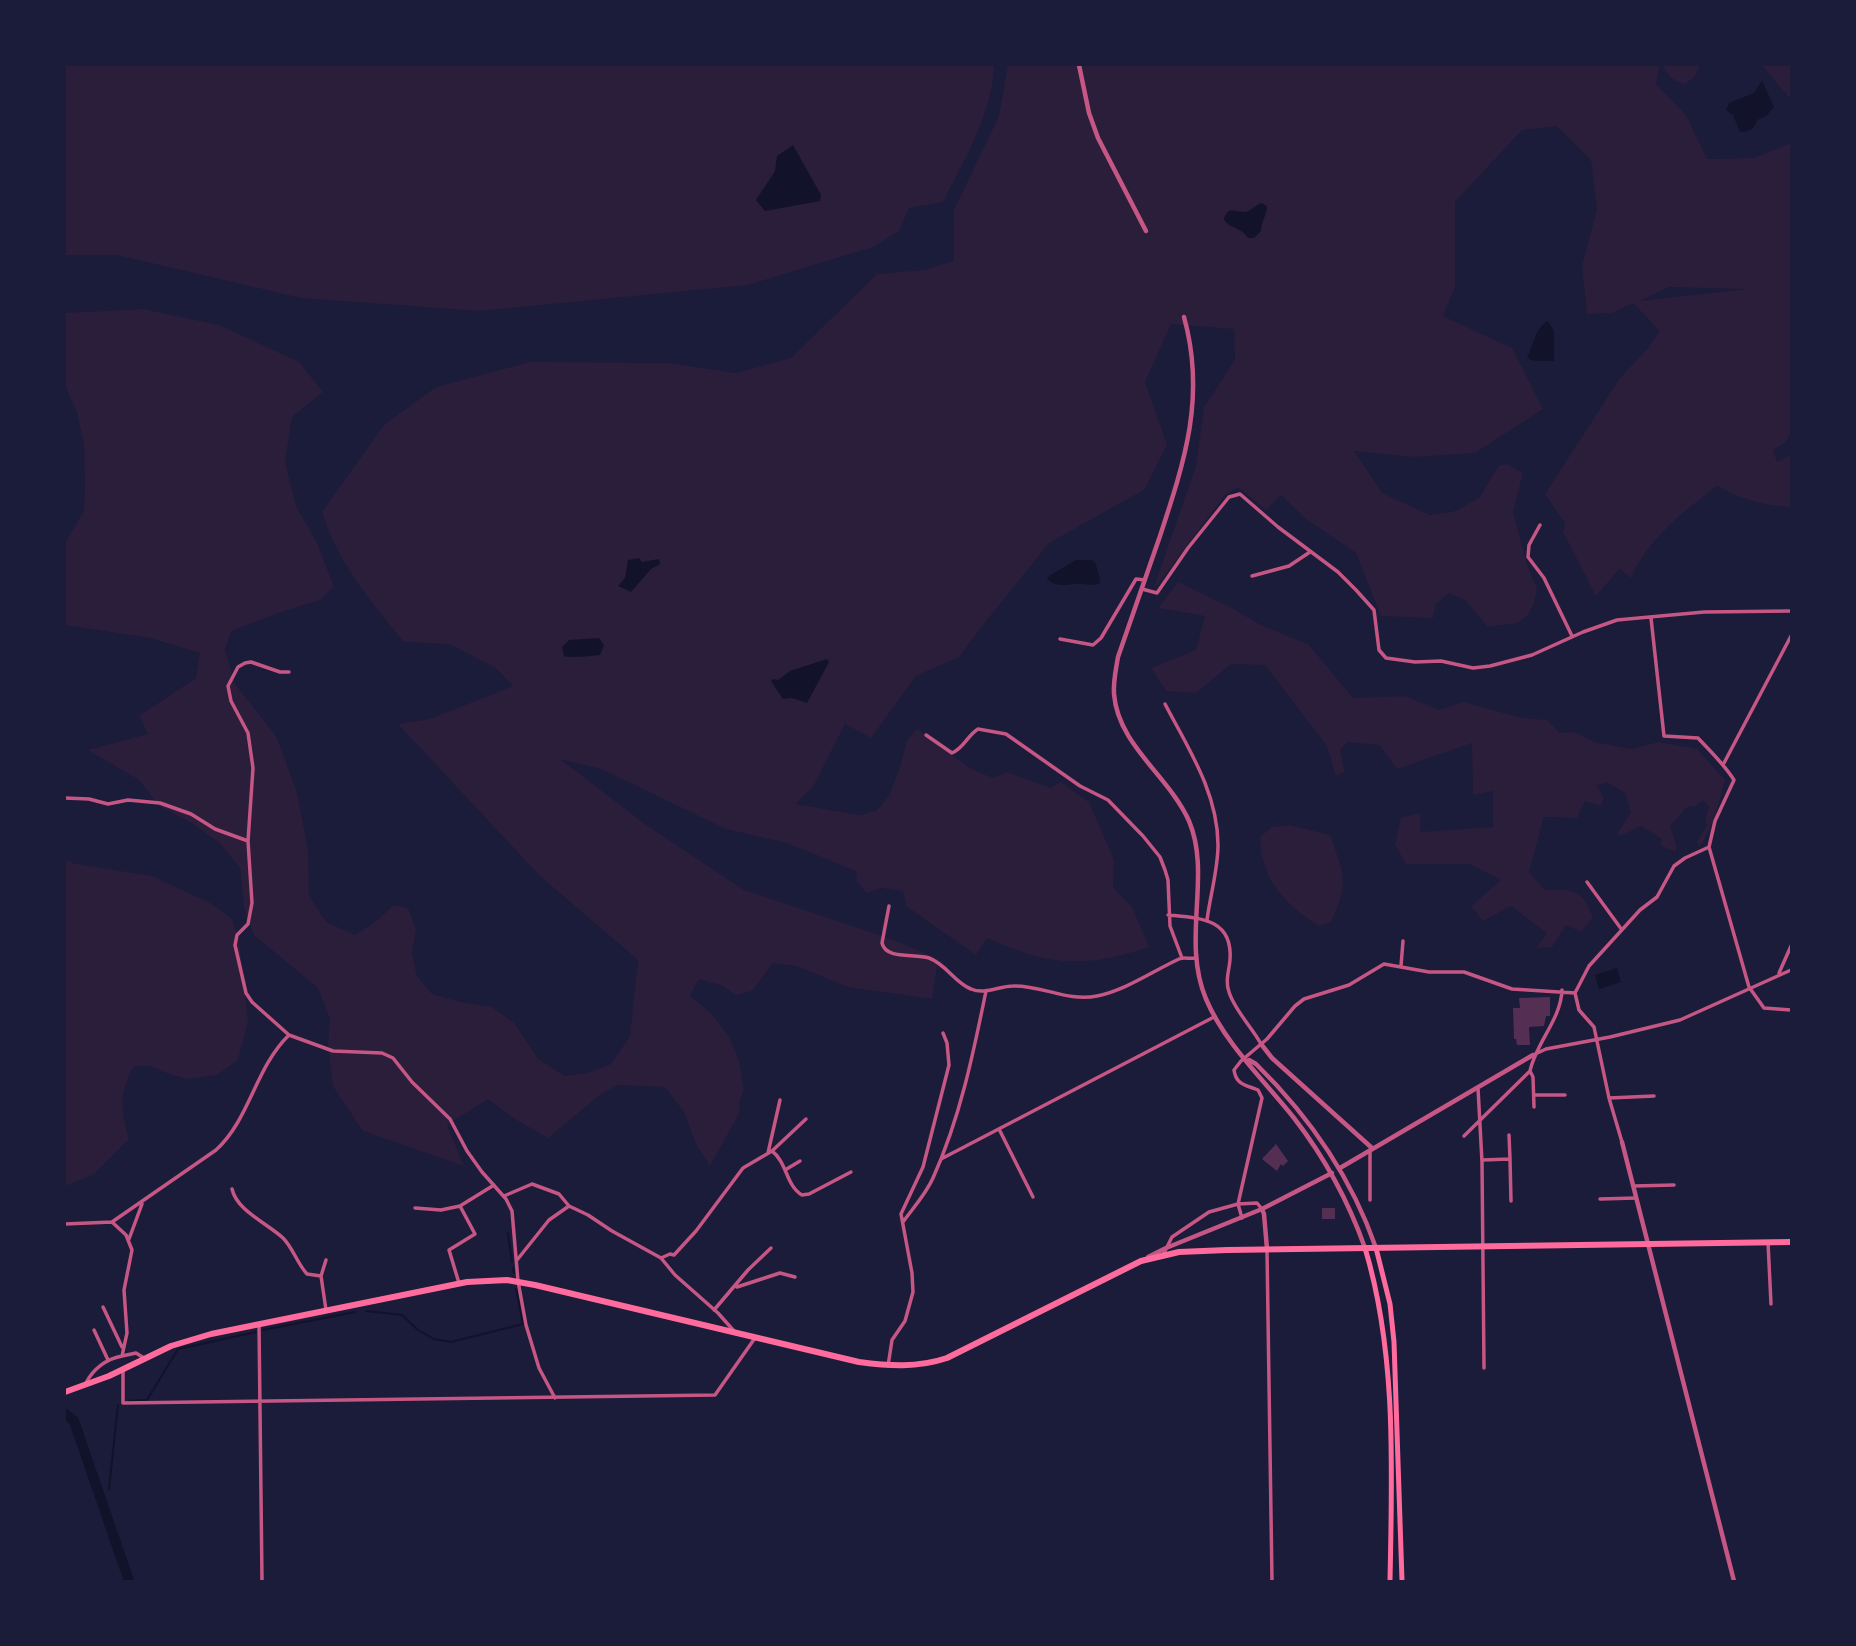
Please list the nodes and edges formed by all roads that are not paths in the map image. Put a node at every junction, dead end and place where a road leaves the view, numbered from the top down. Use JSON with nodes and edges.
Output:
{"nodes":[{"id":1,"x":1079,"y":65,"type":"edge"},
{"id":2,"x":1146,"y":231,"type":"dead end"},
{"id":3,"x":1184,"y":317,"type":"dead end"},
{"id":4,"x":1540,"y":525,"type":"dead end"},
{"id":5,"x":1310,"y":552,"type":"junction"},
{"id":6,"x":1252,"y":576,"type":"dead end"},
{"id":7,"x":1145,"y":580,"type":"junction"},
{"id":8,"x":1142,"y":589,"type":"junction"},
{"id":9,"x":1791,"y":611,"type":"edge"},
{"id":10,"x":1651,"y":618,"type":"junction"},
{"id":11,"x":1572,"y":636,"type":"junction"},
{"id":12,"x":1791,"y":636,"type":"edge"},
{"id":13,"x":1060,"y":639,"type":"dead end"},
{"id":14,"x":289,"y":671,"type":"dead end"},
{"id":15,"x":1164,"y":704,"type":"dead end"},
{"id":16,"x":926,"y":735,"type":"dead end"},
{"id":17,"x":1724,"y":763,"type":"junction"},
{"id":18,"x":65,"y":798,"type":"edge"},
{"id":19,"x":248,"y":841,"type":"junction"},
{"id":20,"x":1709,"y":847,"type":"junction"},
{"id":21,"x":1587,"y":882,"type":"dead end"},
{"id":22,"x":889,"y":906,"type":"dead end"},
{"id":23,"x":1168,"y":915,"type":"junction"},
{"id":24,"x":1195,"y":918,"type":"junction"},
{"id":25,"x":1207,"y":920,"type":"junction"},
{"id":26,"x":1622,"y":930,"type":"junction"},
{"id":27,"x":1403,"y":941,"type":"dead end"},
{"id":28,"x":1791,"y":946,"type":"edge"},
{"id":29,"x":1182,"y":958,"type":"junction"},
{"id":30,"x":1195,"y":958,"type":"junction"},
{"id":31,"x":1401,"y":966,"type":"junction"},
{"id":32,"x":1791,"y":970,"type":"edge"},
{"id":33,"x":1778,"y":974,"type":"junction"},
{"id":34,"x":1749,"y":987,"type":"junction"},
{"id":35,"x":1562,"y":990,"type":"junction"},
{"id":36,"x":986,"y":991,"type":"junction"},
{"id":37,"x":1575,"y":993,"type":"junction"},
{"id":38,"x":1791,"y":1010,"type":"edge"},
{"id":39,"x":1214,"y":1017,"type":"junction"},
{"id":40,"x":943,"y":1033,"type":"dead end"},
{"id":41,"x":289,"y":1035,"type":"junction"},
{"id":42,"x":1597,"y":1039,"type":"junction"},
{"id":43,"x":1262,"y":1044,"type":"junction"},
{"id":44,"x":1533,"y":1055,"type":"junction"},
{"id":45,"x":1244,"y":1058,"type":"junction"},
{"id":46,"x":1530,"y":1071,"type":"junction"},
{"id":47,"x":1478,"y":1088,"type":"junction"},
{"id":48,"x":1534,"y":1095,"type":"junction"},
{"id":49,"x":1565,"y":1095,"type":"dead end"},
{"id":50,"x":1654,"y":1096,"type":"dead end"},
{"id":51,"x":1609,"y":1098,"type":"junction"},
{"id":52,"x":780,"y":1100,"type":"dead end"},
{"id":53,"x":1534,"y":1107,"type":"dead end"},
{"id":54,"x":806,"y":1119,"type":"dead end"},
{"id":55,"x":1480,"y":1120,"type":"junction"},
{"id":56,"x":999,"y":1129,"type":"junction"},
{"id":57,"x":1509,"y":1135,"type":"dead end"},
{"id":58,"x":1464,"y":1136,"type":"dead end"},
{"id":59,"x":1622,"y":1142,"type":"joint"},
{"id":60,"x":1371,"y":1149,"type":"junction"},
{"id":61,"x":770,"y":1152,"type":"junction"},
{"id":62,"x":941,"y":1159,"type":"junction"},
{"id":63,"x":1510,"y":1159,"type":"junction"},
{"id":64,"x":1482,"y":1160,"type":"junction"},
{"id":65,"x":800,"y":1161,"type":"dead end"},
{"id":66,"x":1340,"y":1168,"type":"junction"},
{"id":67,"x":785,"y":1170,"type":"junction"},
{"id":68,"x":851,"y":1172,"type":"dead end"},
{"id":69,"x":1332,"y":1173,"type":"junction"},
{"id":70,"x":494,"y":1185,"type":"junction"},
{"id":71,"x":1674,"y":1185,"type":"dead end"},
{"id":72,"x":1633,"y":1186,"type":"junction"},
{"id":73,"x":232,"y":1189,"type":"dead end"},
{"id":74,"x":504,"y":1196,"type":"junction"},
{"id":75,"x":1033,"y":1197,"type":"dead end"},
{"id":76,"x":1636,"y":1198,"type":"junction"},
{"id":77,"x":1600,"y":1199,"type":"dead end"},
{"id":78,"x":1370,"y":1200,"type":"dead end"},
{"id":79,"x":1511,"y":1201,"type":"dead end"},
{"id":80,"x":143,"y":1202,"type":"junction"},
{"id":81,"x":1238,"y":1204,"type":"junction"},
{"id":82,"x":460,"y":1206,"type":"junction"},
{"id":83,"x":569,"y":1206,"type":"junction"},
{"id":84,"x":415,"y":1208,"type":"dead end"},
{"id":85,"x":1262,"y":1209,"type":"junction"},
{"id":86,"x":1242,"y":1218,"type":"junction"},
{"id":87,"x":112,"y":1222,"type":"junction"},
{"id":88,"x":903,"y":1222,"type":"junction"},
{"id":89,"x":65,"y":1224,"type":"edge"},
{"id":90,"x":129,"y":1241,"type":"junction"},
{"id":91,"x":1768,"y":1242,"type":"junction"},
{"id":92,"x":1791,"y":1242,"type":"edge"},
{"id":93,"x":1648,"y":1244,"type":"junction"},
{"id":94,"x":1483,"y":1247,"type":"junction"},
{"id":95,"x":771,"y":1248,"type":"dead end"},
{"id":96,"x":1365,"y":1248,"type":"junction"},
{"id":97,"x":1376,"y":1248,"type":"junction"},
{"id":98,"x":1267,"y":1250,"type":"junction"},
{"id":99,"x":1164,"y":1251,"type":"junction"},
{"id":100,"x":661,"y":1258,"type":"junction"},
{"id":101,"x":326,"y":1260,"type":"dead end"},
{"id":102,"x":516,"y":1262,"type":"junction"},
{"id":103,"x":321,"y":1276,"type":"junction"},
{"id":104,"x":795,"y":1277,"type":"dead end"},
{"id":105,"x":518,"y":1281,"type":"junction"},
{"id":106,"x":459,"y":1284,"type":"junction"},
{"id":107,"x":735,"y":1288,"type":"junction"},
{"id":108,"x":1771,"y":1304,"type":"dead end"},
{"id":109,"x":103,"y":1307,"type":"dead end"},
{"id":110,"x":326,"y":1310,"type":"junction"},
{"id":111,"x":714,"y":1310,"type":"junction"},
{"id":112,"x":259,"y":1323,"type":"junction"},
{"id":113,"x":94,"y":1330,"type":"dead end"},
{"id":114,"x":734,"y":1331,"type":"junction"},
{"id":115,"x":756,"y":1336,"type":"junction"},
{"id":116,"x":122,"y":1347,"type":"junction"},
{"id":117,"x":121,"y":1356,"type":"junction"},
{"id":118,"x":144,"y":1358,"type":"junction"},
{"id":119,"x":108,"y":1360,"type":"junction"},
{"id":120,"x":888,"y":1366,"type":"junction"},
{"id":121,"x":1484,"y":1368,"type":"dead end"},
{"id":122,"x":123,"y":1369,"type":"junction"},
{"id":123,"x":85,"y":1385,"type":"junction"},
{"id":124,"x":66,"y":1390,"type":"edge"},
{"id":125,"x":555,"y":1398,"type":"junction"},
{"id":126,"x":260,"y":1402,"type":"junction"},
{"id":127,"x":262,"y":1581,"type":"edge"},
{"id":128,"x":1272,"y":1581,"type":"edge"},
{"id":129,"x":1390,"y":1581,"type":"edge"},
{"id":130,"x":1402,"y":1581,"type":"edge"},
{"id":131,"x":1734,"y":1581,"type":"edge"}],
"edges":[{"from":1,"to":2,"type":"street"},
{"from":3,"to":7,"type":"street"},
{"from":4,"to":11,"type":"street"},
{"from":5,"to":6,"type":"street"},
{"from":5,"to":8,"type":"street"},
{"from":5,"to":11,"type":"street"},
{"from":7,"to":8,"type":"street"},
{"from":7,"to":13,"type":"street"},
{"from":8,"to":24,"type":"street"},
{"from":9,"to":10,"type":"street"},
{"from":10,"to":11,"type":"street"},
{"from":10,"to":17,"type":"street"},
{"from":12,"to":17,"type":"street"},
{"from":14,"to":19,"type":"street"},
{"from":15,"to":25,"type":"street"},
{"from":16,"to":23,"type":"street"},
{"from":17,"to":20,"type":"street"},
{"from":18,"to":19,"type":"street"},
{"from":19,"to":41,"type":"street"},
{"from":20,"to":26,"type":"street"},
{"from":20,"to":34,"type":"street"},
{"from":21,"to":26,"type":"street"},
{"from":22,"to":36,"type":"street"},
{"from":23,"to":24,"type":"street"},
{"from":23,"to":29,"type":"street"},
{"from":24,"to":25,"type":"street"},
{"from":24,"to":30,"type":"street"},
{"from":25,"to":43,"type":"street"},
{"from":26,"to":37,"type":"street"},
{"from":27,"to":31,"type":"street"},
{"from":28,"to":33,"type":"street"},
{"from":29,"to":30,"type":"street"},
{"from":29,"to":36,"type":"street"},
{"from":30,"to":39,"type":"street"},
{"from":31,"to":35,"type":"street"},
{"from":31,"to":43,"type":"street"},
{"from":32,"to":33,"type":"street"},
{"from":33,"to":34,"type":"street"},
{"from":34,"to":38,"type":"street"},
{"from":34,"to":42,"type":"street"},
{"from":35,"to":37,"type":"street"},
{"from":35,"to":44,"type":"street"},
{"from":36,"to":62,"type":"street"},
{"from":37,"to":42,"type":"street"},
{"from":39,"to":45,"type":"street"},
{"from":39,"to":56,"type":"street"},
{"from":40,"to":88,"type":"street"},
{"from":41,"to":70,"type":"street"},
{"from":41,"to":80,"type":"street"},
{"from":42,"to":44,"type":"street"},
{"from":42,"to":51,"type":"street"},
{"from":43,"to":45,"type":"street"},
{"from":43,"to":60,"type":"street"},
{"from":44,"to":46,"type":"street"},
{"from":44,"to":47,"type":"street"},
{"from":45,"to":66,"type":"street"},
{"from":45,"to":69,"type":"street"},
{"from":45,"to":81,"type":"street"},
{"from":46,"to":48,"type":"street"},
{"from":46,"to":55,"type":"street"},
{"from":47,"to":55,"type":"street"},
{"from":47,"to":60,"type":"street"},
{"from":48,"to":49,"type":"street"},
{"from":48,"to":53,"type":"street"},
{"from":50,"to":51,"type":"street"},
{"from":51,"to":59,"type":"street"},
{"from":52,"to":61,"type":"street"},
{"from":54,"to":61,"type":"street"},
{"from":55,"to":58,"type":"street"},
{"from":55,"to":64,"type":"street"},
{"from":56,"to":62,"type":"street"},
{"from":56,"to":75,"type":"street"},
{"from":57,"to":63,"type":"street"},
{"from":59,"to":72,"type":"street"},
{"from":60,"to":66,"type":"street"},
{"from":60,"to":78,"type":"street"},
{"from":61,"to":67,"type":"street"},
{"from":61,"to":100,"type":"street"},
{"from":62,"to":88,"type":"street"},
{"from":63,"to":64,"type":"street"},
{"from":63,"to":79,"type":"street"},
{"from":64,"to":94,"type":"street"},
{"from":65,"to":67,"type":"street"},
{"from":66,"to":97,"type":"street"},
{"from":67,"to":68,"type":"street"},
{"from":69,"to":85,"type":"street"},
{"from":69,"to":96,"type":"street"},
{"from":70,"to":74,"type":"street"},
{"from":70,"to":82,"type":"street"},
{"from":71,"to":72,"type":"street"},
{"from":72,"to":76,"type":"street"},
{"from":73,"to":103,"type":"street"},
{"from":74,"to":83,"type":"street"},
{"from":74,"to":102,"type":"street"},
{"from":76,"to":77,"type":"street"},
{"from":76,"to":93,"type":"street"},
{"from":80,"to":87,"type":"street"},
{"from":80,"to":90,"type":"street"},
{"from":81,"to":85,"type":"street"},
{"from":81,"to":86,"type":"street"},
{"from":81,"to":99,"type":"street"},
{"from":82,"to":84,"type":"street"},
{"from":82,"to":106,"type":"street"},
{"from":83,"to":100,"type":"street"},
{"from":83,"to":102,"type":"street"},
{"from":85,"to":86,"type":"street"},
{"from":85,"to":98,"type":"street"},
{"from":86,"to":99,"type":"street"},
{"from":87,"to":89,"type":"street"},
{"from":87,"to":90,"type":"street"},
{"from":88,"to":120,"type":"street"},
{"from":90,"to":116,"type":"street"},
{"from":91,"to":92,"type":"main road"},
{"from":91,"to":93,"type":"main road"},
{"from":91,"to":108,"type":"street"},
{"from":93,"to":94,"type":"main road"},
{"from":93,"to":131,"type":"street"},
{"from":94,"to":97,"type":"main road"},
{"from":94,"to":121,"type":"street"},
{"from":95,"to":107,"type":"street"},
{"from":96,"to":97,"type":"main road"},
{"from":96,"to":98,"type":"main road"},
{"from":96,"to":129,"type":"main road"},
{"from":97,"to":130,"type":"main road"},
{"from":98,"to":99,"type":"main road"},
{"from":98,"to":128,"type":"street"},
{"from":99,"to":120,"type":"main road"},
{"from":100,"to":111,"type":"street"},
{"from":101,"to":103,"type":"street"},
{"from":102,"to":105,"type":"street"},
{"from":103,"to":110,"type":"street"},
{"from":104,"to":107,"type":"street"},
{"from":105,"to":106,"type":"main road"},
{"from":105,"to":114,"type":"main road"},
{"from":105,"to":125,"type":"street"},
{"from":106,"to":110,"type":"main road"},
{"from":107,"to":111,"type":"street"},
{"from":109,"to":116,"type":"street"},
{"from":110,"to":112,"type":"main road"},
{"from":111,"to":114,"type":"street"},
{"from":112,"to":118,"type":"main road"},
{"from":112,"to":126,"type":"street"},
{"from":113,"to":119,"type":"street"},
{"from":114,"to":115,"type":"main road"},
{"from":115,"to":120,"type":"main road"},
{"from":115,"to":125,"type":"street"},
{"from":116,"to":117,"type":"street"},
{"from":117,"to":118,"type":"street"},
{"from":117,"to":119,"type":"street"},
{"from":118,"to":122,"type":"main road"},
{"from":119,"to":123,"type":"street"},
{"from":122,"to":123,"type":"main road"},
{"from":122,"to":126,"type":"street"},
{"from":123,"to":124,"type":"main road"},
{"from":125,"to":126,"type":"street"},
{"from":126,"to":127,"type":"street"}]}
